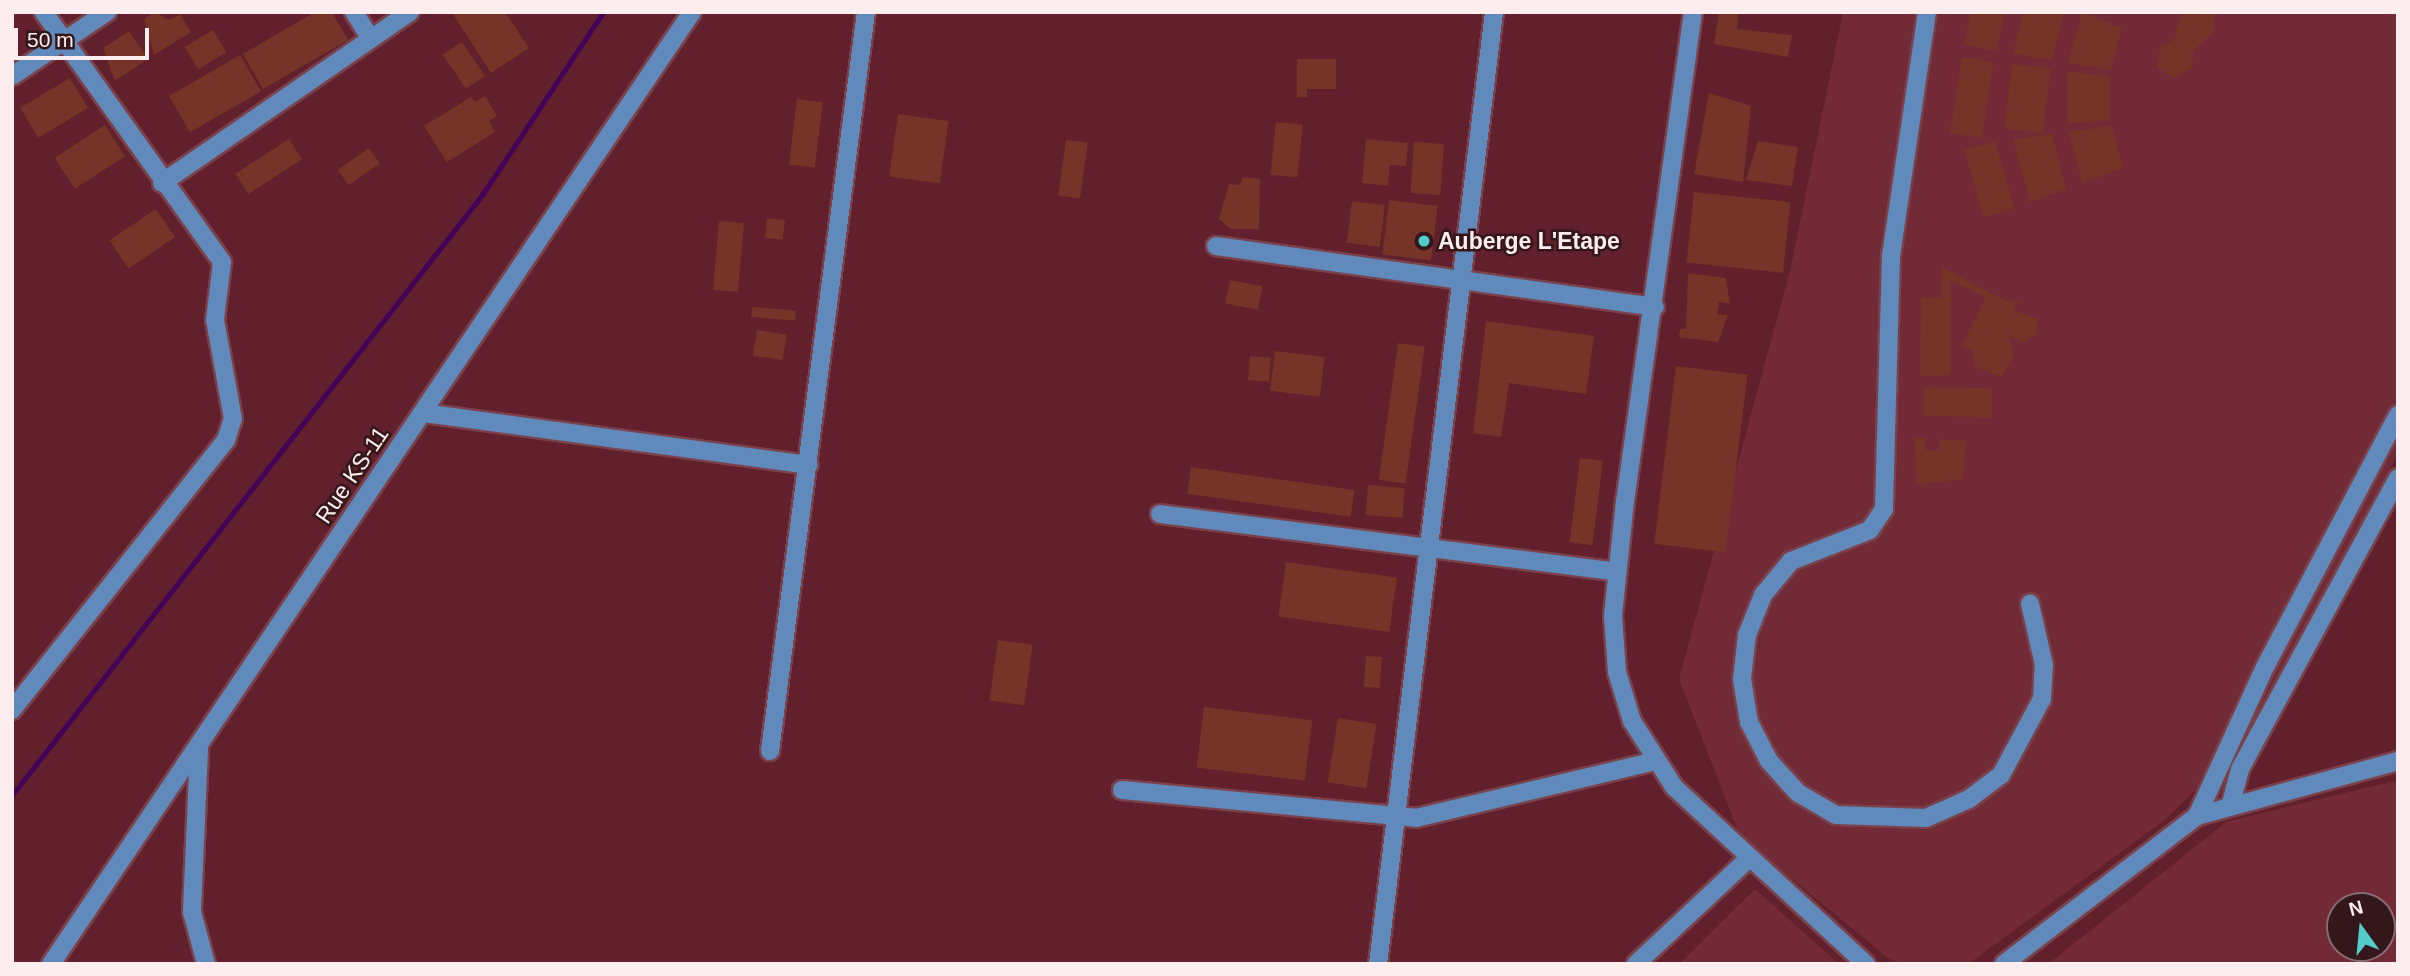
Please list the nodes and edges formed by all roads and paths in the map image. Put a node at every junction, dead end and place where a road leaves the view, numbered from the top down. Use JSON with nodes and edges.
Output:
{"nodes":[{"id":1,"x":44,"y":12,"type":"edge"},
{"id":2,"x":107,"y":12,"type":"edge"},
{"id":3,"x":354,"y":12,"type":"edge"},
{"id":4,"x":410,"y":12,"type":"edge"},
{"id":5,"x":692,"y":12,"type":"edge"},
{"id":6,"x":866,"y":12,"type":"edge"},
{"id":7,"x":1494,"y":12,"type":"edge"},
{"id":8,"x":1693,"y":12,"type":"edge"},
{"id":9,"x":1927,"y":12,"type":"edge"},
{"id":10,"x":370,"y":38,"type":"junction"},
{"id":11,"x":62,"y":42,"type":"junction"},
{"id":12,"x":12,"y":76,"type":"edge"},
{"id":13,"x":162,"y":183,"type":"junction"},
{"id":14,"x":1216,"y":246,"type":"dead end"},
{"id":15,"x":1460,"y":281,"type":"junction"},
{"id":16,"x":1655,"y":307,"type":"junction"},
{"id":17,"x":424,"y":413,"type":"junction"},
{"id":18,"x":2398,"y":415,"type":"edge"},
{"id":19,"x":807,"y":465,"type":"junction"},
{"id":20,"x":2398,"y":478,"type":"edge"},
{"id":21,"x":1160,"y":514,"type":"dead end"},
{"id":22,"x":1425,"y":549,"type":"junction"},
{"id":23,"x":1617,"y":572,"type":"junction"},
{"id":24,"x":2031,"y":604,"type":"dead end"},
{"id":25,"x":12,"y":710,"type":"edge"},
{"id":26,"x":198,"y":750,"type":"junction"},
{"id":27,"x":771,"y":751,"type":"dead end"},
{"id":28,"x":1656,"y":761,"type":"junction"},
{"id":29,"x":2398,"y":761,"type":"edge"},
{"id":30,"x":1122,"y":789,"type":"dead end"},
{"id":31,"x":2231,"y":803,"type":"junction"},
{"id":32,"x":2197,"y":816,"type":"junction"},
{"id":33,"x":1397,"y":817,"type":"junction"},
{"id":34,"x":1747,"y":860,"type":"junction"},
{"id":35,"x":51,"y":964,"type":"edge"},
{"id":36,"x":206,"y":964,"type":"edge"},
{"id":37,"x":1378,"y":964,"type":"edge"},
{"id":38,"x":1636,"y":964,"type":"edge"},
{"id":39,"x":1866,"y":964,"type":"edge"},
{"id":40,"x":2004,"y":964,"type":"edge"}],
"edges":[{"from":1,"to":11,"type":"street"},
{"from":2,"to":11,"type":"street"},
{"from":3,"to":10,"type":"street"},
{"from":4,"to":10,"type":"street"},
{"from":5,"to":17,"type":"street","name":"Rue KS-11"},
{"from":6,"to":19,"type":"street"},
{"from":7,"to":15,"type":"street"},
{"from":8,"to":16,"type":"street"},
{"from":9,"to":24,"type":"street"},
{"from":10,"to":13,"type":"street"},
{"from":11,"to":12,"type":"street"},
{"from":11,"to":13,"type":"street"},
{"from":13,"to":25,"type":"street"},
{"from":14,"to":15,"type":"street"},
{"from":15,"to":16,"type":"street"},
{"from":15,"to":22,"type":"street"},
{"from":16,"to":23,"type":"street"},
{"from":17,"to":19,"type":"street"},
{"from":17,"to":26,"type":"street","name":"Rue KS-11"},
{"from":18,"to":32,"type":"street"},
{"from":19,"to":27,"type":"street"},
{"from":20,"to":31,"type":"street"},
{"from":21,"to":22,"type":"street"},
{"from":22,"to":23,"type":"street"},
{"from":22,"to":33,"type":"street"},
{"from":23,"to":28,"type":"street"},
{"from":26,"to":35,"type":"street","name":"Rue KS-11"},
{"from":26,"to":36,"type":"street"},
{"from":28,"to":33,"type":"street"},
{"from":28,"to":34,"type":"street"},
{"from":29,"to":31,"type":"street"},
{"from":30,"to":33,"type":"street"},
{"from":31,"to":32,"type":"street"},
{"from":32,"to":40,"type":"street"},
{"from":33,"to":37,"type":"street"},
{"from":34,"to":38,"type":"street"},
{"from":34,"to":39,"type":"street"}]}
